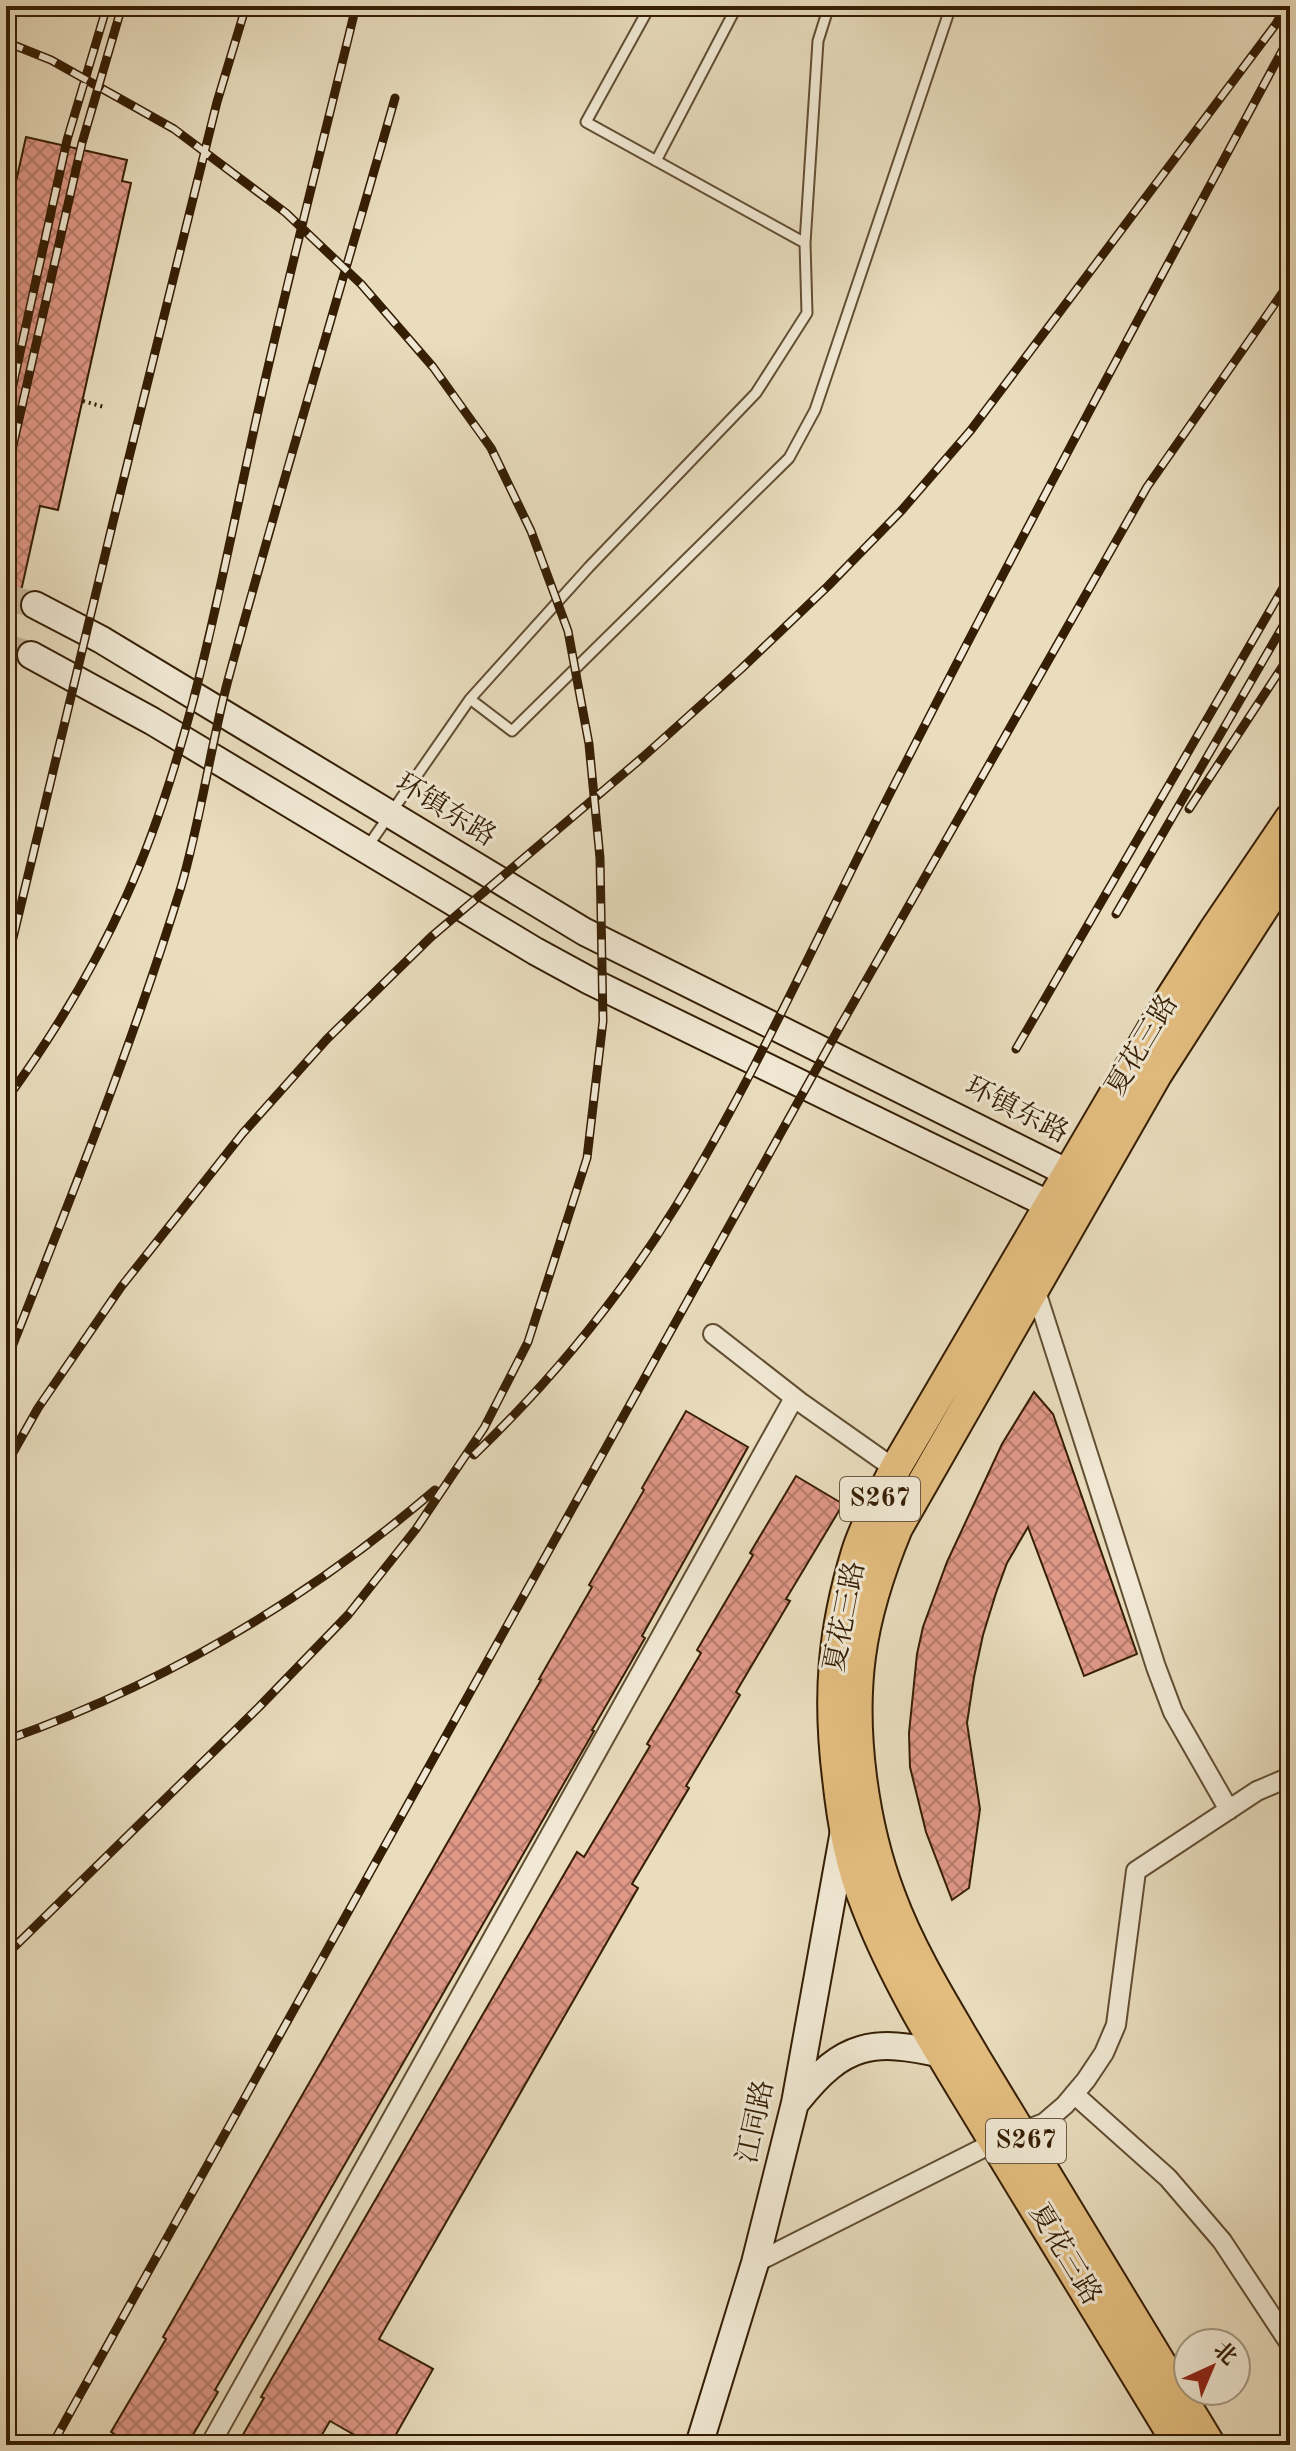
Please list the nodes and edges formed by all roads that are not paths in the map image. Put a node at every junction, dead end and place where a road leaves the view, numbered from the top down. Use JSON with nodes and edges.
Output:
{"nodes":[{"id":1,"x":650,"y":6,"type":"edge"},
{"id":2,"x":737,"y":6,"type":"edge"},
{"id":3,"x":829,"y":6,"type":"edge"},
{"id":4,"x":951,"y":6,"type":"edge"},
{"id":5,"x":656,"y":161,"type":"junction"},
{"id":6,"x":805,"y":243,"type":"junction"},
{"id":7,"x":35,"y":605,"type":"tunnel mouth"},
{"id":8,"x":31,"y":655,"type":"tunnel mouth"},
{"id":9,"x":470,"y":699,"type":"junction"},
{"id":10,"x":390,"y":815,"type":"junction"},
{"id":11,"x":1290,"y":819,"type":"edge"},
{"id":12,"x":366,"y":849,"type":"junction"},
{"id":13,"x":1290,"y":866,"type":"edge"},
{"id":14,"x":1068,"y":1173,"type":"junction"},
{"id":15,"x":1083,"y":1200,"type":"junction"},
{"id":16,"x":1050,"y":1205,"type":"junction"},
{"id":17,"x":1034,"y":1285,"type":"junction"},
{"id":18,"x":713,"y":1334,"type":"dead end"},
{"id":19,"x":794,"y":1398,"type":"junction"},
{"id":20,"x":895,"y":1469,"type":"junction"},
{"id":21,"x":1290,"y":1777,"type":"edge"},
{"id":22,"x":1229,"y":1810,"type":"junction"},
{"id":23,"x":856,"y":1827,"type":"junction"},
{"id":24,"x":942,"y":2054,"type":"junction"},
{"id":25,"x":1074,"y":2094,"type":"junction"},
{"id":26,"x":795,"y":2103,"type":"junction"},
{"id":27,"x":1008,"y":2137,"type":"junction"},
{"id":28,"x":755,"y":2263,"type":"junction"},
{"id":29,"x":1290,"y":2344,"type":"edge"},
{"id":30,"x":210,"y":2445,"type":"edge"},
{"id":31,"x":699,"y":2445,"type":"edge"},
{"id":32,"x":1179,"y":2445,"type":"edge"},
{"id":33,"x":1210,"y":2445,"type":"edge"}],
"edges":[{"from":1,"to":5,"type":"lane"},
{"from":2,"to":5,"type":"lane"},
{"from":3,"to":6,"type":"lane"},
{"from":4,"to":9,"type":"lane"},
{"from":5,"to":6,"type":"lane"},
{"from":6,"to":9,"type":"lane"},
{"from":7,"to":10,"type":"street","name":"环镇东路"},
{"from":8,"to":12,"type":"street"},
{"from":9,"to":10,"type":"lane"},
{"from":10,"to":12,"type":"lane"},
{"from":10,"to":14,"type":"street","name":"环镇东路"},
{"from":11,"to":14,"type":"main road","name":"夏花三路","number":"S267"},
{"from":12,"to":16,"type":"street"},
{"from":13,"to":15,"type":"main road","name":"夏花三路","number":"S267"},
{"from":14,"to":15,"type":"street","name":"环镇东路"},
{"from":14,"to":16,"type":"main road","name":"夏花三路","number":"S267"},
{"from":15,"to":16,"type":"street"},
{"from":15,"to":17,"type":"main road","name":"夏花三路","number":"S267"},
{"from":16,"to":20,"type":"main road","name":"夏花三路","number":"S267"},
{"from":17,"to":22,"type":"street"},
{"from":17,"to":23,"type":"main road","name":"夏花三路","number":"S267"},
{"from":18,"to":19,"type":"street"},
{"from":19,"to":20,"type":"street"},
{"from":19,"to":30,"type":"street"},
{"from":20,"to":23,"type":"main road","name":"夏花三路","number":"S267"},
{"from":21,"to":22,"type":"street"},
{"from":22,"to":25,"type":"street"},
{"from":23,"to":24,"type":"main road","name":"夏花三路","number":"S267"},
{"from":23,"to":26,"type":"street","name":"江同路"},
{"from":23,"to":27,"type":"main road","name":"夏花三路","number":"S267"},
{"from":24,"to":26,"type":"street"},
{"from":24,"to":27,"type":"main road","name":"夏花三路","number":"S267"},
{"from":25,"to":27,"type":"street"},
{"from":25,"to":29,"type":"street"},
{"from":26,"to":28,"type":"street","name":"江同路"},
{"from":27,"to":28,"type":"street"},
{"from":27,"to":32,"type":"main road","name":"夏花三路","number":"S267"},
{"from":27,"to":33,"type":"main road","name":"夏花三路","number":"S267"},
{"from":28,"to":31,"type":"street","name":"江同路"}]}
